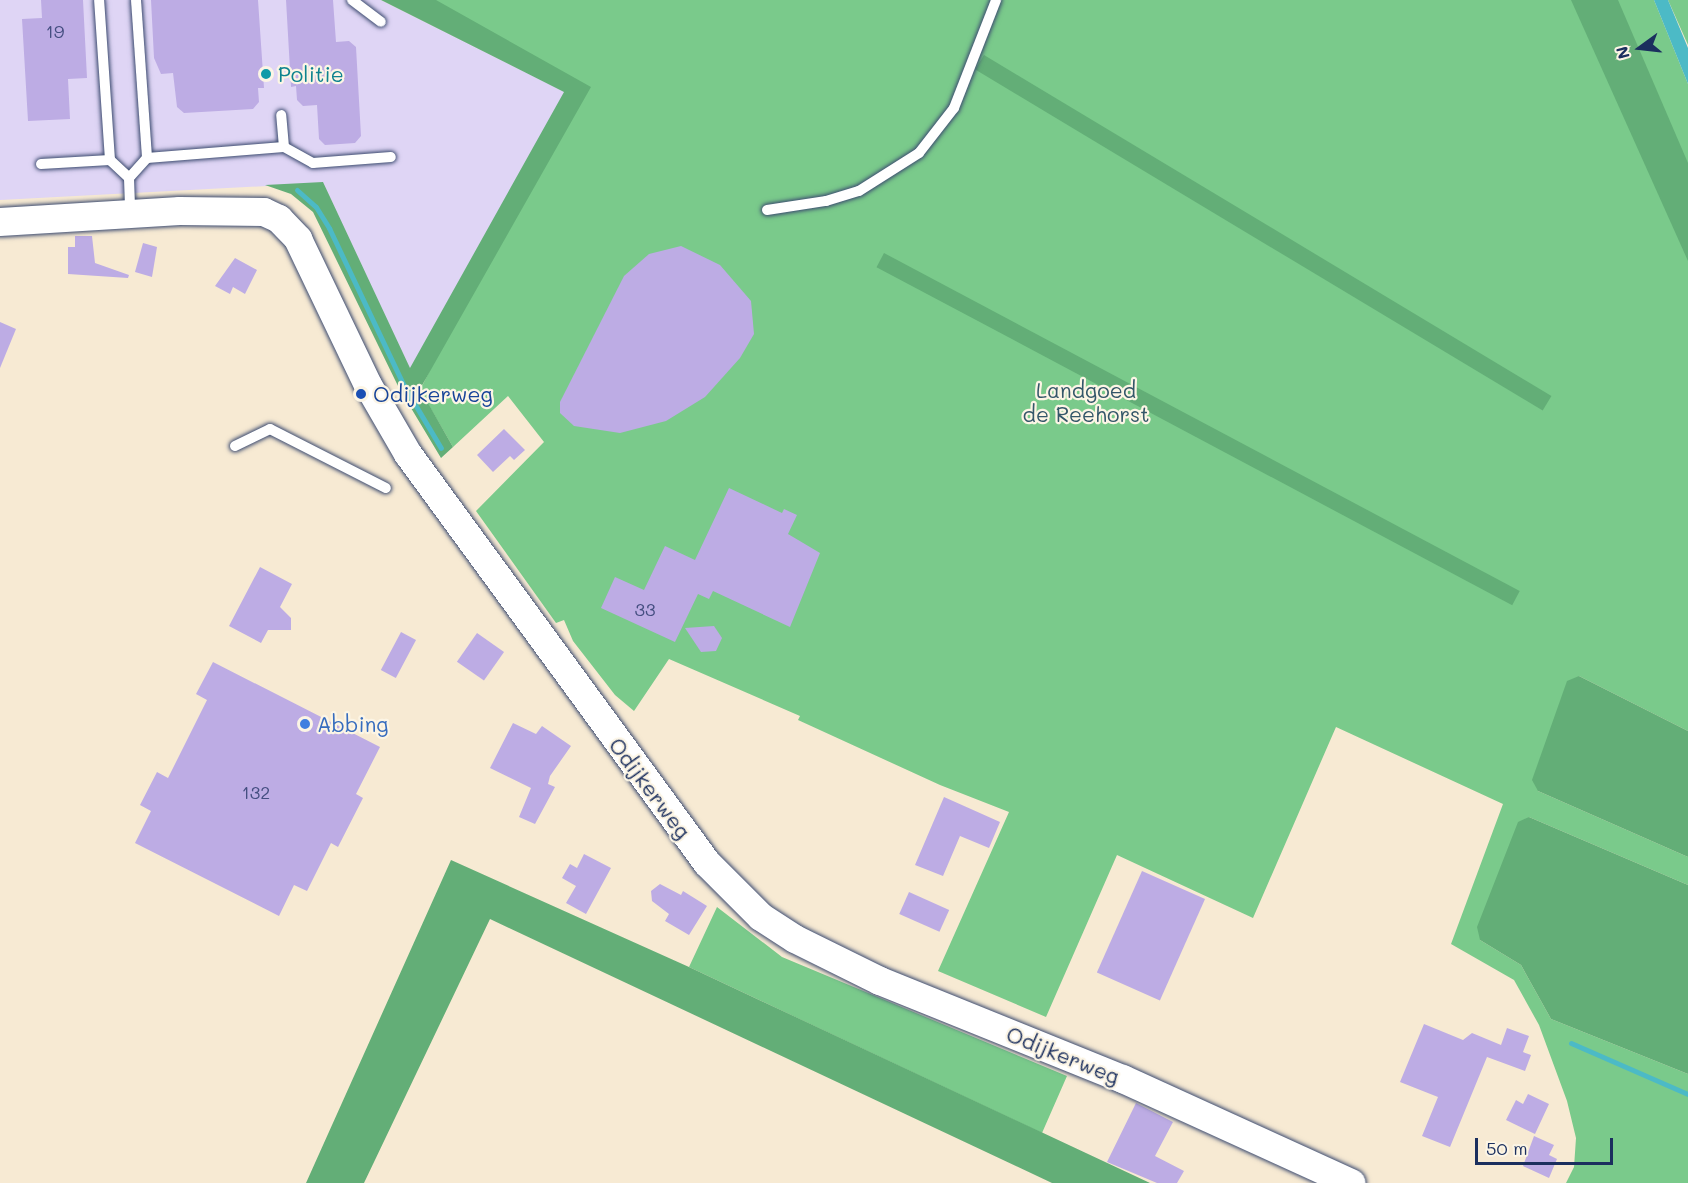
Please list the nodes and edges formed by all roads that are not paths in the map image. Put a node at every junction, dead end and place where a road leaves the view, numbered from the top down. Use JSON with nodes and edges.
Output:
{"nodes":[{"id":1,"x":99,"y":0,"type":"edge"},
{"id":2,"x":136,"y":0,"type":"edge"},
{"id":3,"x":352,"y":0,"type":"edge"},
{"id":4,"x":996,"y":0,"type":"edge"},
{"id":5,"x":381,"y":22,"type":"dead end"},
{"id":6,"x":281,"y":115,"type":"dead end"},
{"id":7,"x":284,"y":147,"type":"junction"},
{"id":8,"x":391,"y":157,"type":"dead end"},
{"id":9,"x":147,"y":158,"type":"junction"},
{"id":10,"x":110,"y":160,"type":"junction"},
{"id":11,"x":40,"y":164,"type":"dead end"},
{"id":12,"x":129,"y":177,"type":"junction"},
{"id":13,"x":767,"y":210,"type":"dead end"},
{"id":14,"x":130,"y":214,"type":"junction"},
{"id":15,"x":0,"y":222,"type":"edge"},
{"id":16,"x":235,"y":446,"type":"dead end"},
{"id":17,"x":386,"y":488,"type":"dead end"},
{"id":18,"x":1350,"y":1183,"type":"edge"}],
"edges":[{"from":1,"to":10,"type":"lane"},
{"from":2,"to":9,"type":"lane"},
{"from":3,"to":5,"type":"lane"},
{"from":4,"to":13,"type":"lane"},
{"from":6,"to":7,"type":"lane"},
{"from":7,"to":8,"type":"lane"},
{"from":7,"to":9,"type":"lane"},
{"from":9,"to":12,"type":"lane"},
{"from":10,"to":11,"type":"lane"},
{"from":10,"to":12,"type":"lane"},
{"from":12,"to":14,"type":"lane"},
{"from":14,"to":15,"type":"street","name":"Odijkerweg"},
{"from":14,"to":18,"type":"street","name":"Odijkerweg"},
{"from":16,"to":17,"type":"lane"}]}
